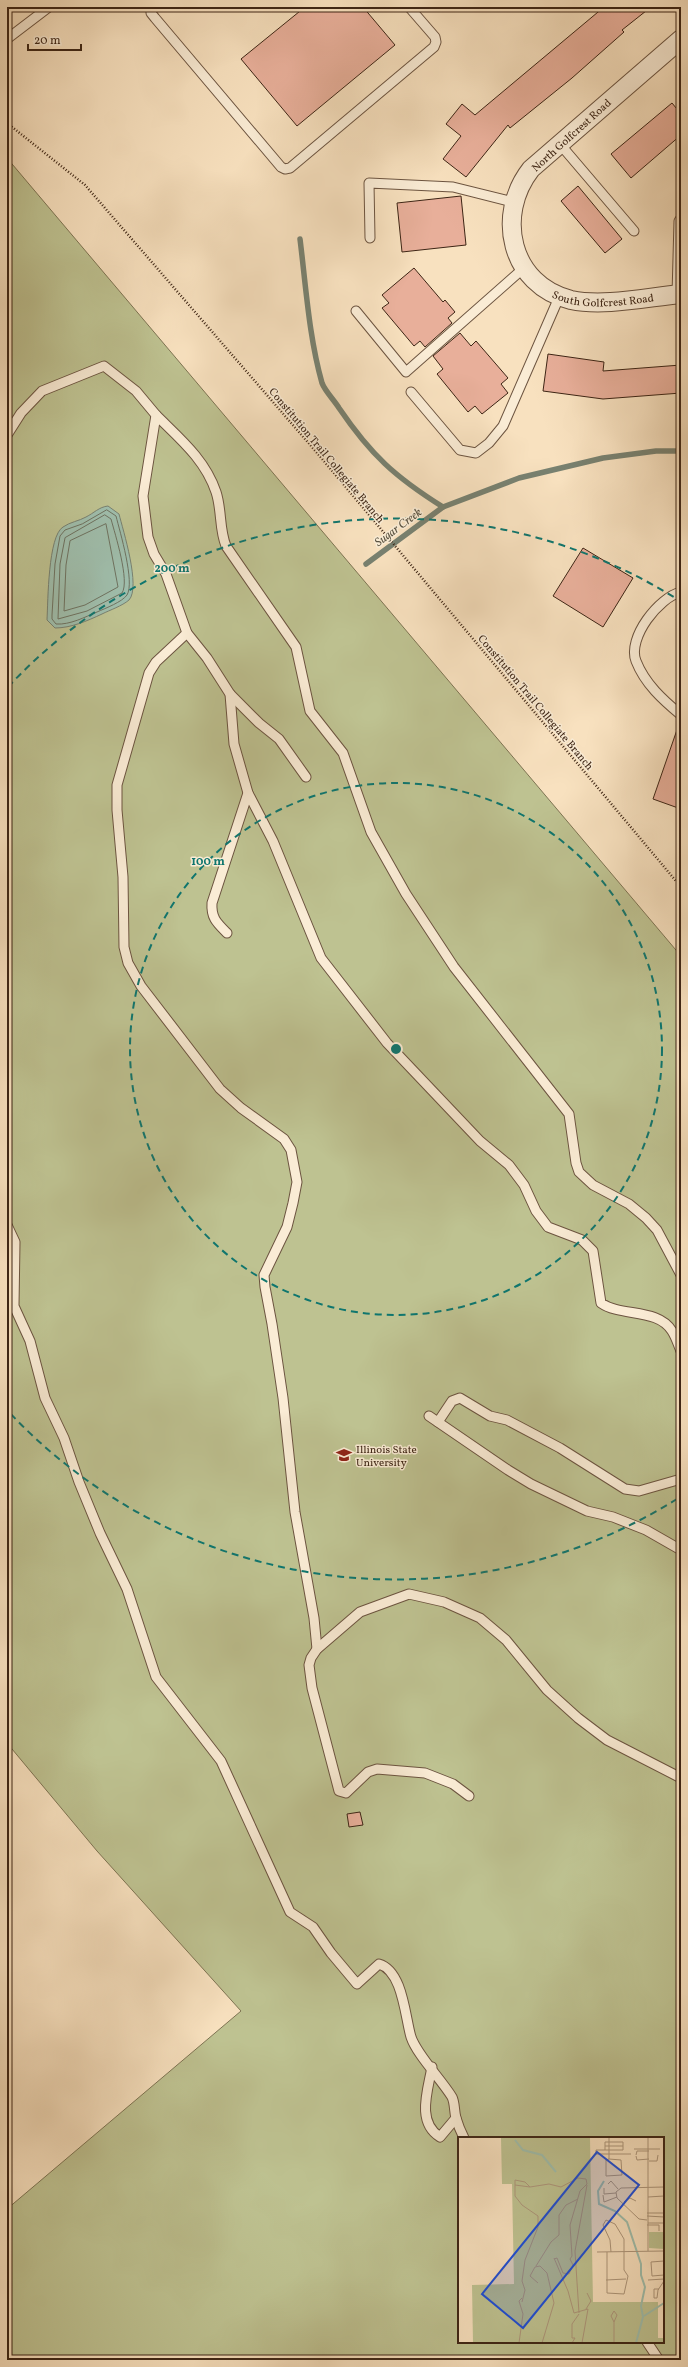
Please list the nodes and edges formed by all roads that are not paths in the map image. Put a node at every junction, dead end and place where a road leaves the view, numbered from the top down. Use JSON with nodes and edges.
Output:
{"nodes":[{"id":1,"x":49,"y":7,"type":"edge"},
{"id":2,"x":151,"y":7,"type":"edge"},
{"id":3,"x":409,"y":7,"type":"edge"},
{"id":4,"x":7,"y":39,"type":"edge"},
{"id":5,"x":681,"y":39,"type":"edge"},
{"id":6,"x":559,"y":143,"type":"junction"},
{"id":7,"x":513,"y":202,"type":"junction"},
{"id":8,"x":681,"y":218,"type":"edge"},
{"id":9,"x":634,"y":230,"type":"dead end"},
{"id":10,"x":370,"y":238,"type":"dead end"},
{"id":11,"x":528,"y":271,"type":"junction"},
{"id":12,"x":679,"y":294,"type":"edge"},
{"id":13,"x":560,"y":295,"type":"junction"},
{"id":14,"x":356,"y":311,"type":"dead end"},
{"id":15,"x":411,"y":392,"type":"dead end"},
{"id":16,"x":156,"y":415,"type":"junction"},
{"id":17,"x":7,"y":435,"type":"edge"},
{"id":18,"x":681,"y":592,"type":"edge"},
{"id":19,"x":188,"y":633,"type":"junction"},
{"id":20,"x":230,"y":694,"type":"junction"},
{"id":21,"x":681,"y":715,"type":"edge"},
{"id":22,"x":306,"y":777,"type":"dead end"},
{"id":23,"x":248,"y":793,"type":"junction"},
{"id":24,"x":227,"y":933,"type":"dead end"},
{"id":25,"x":7,"y":1225,"type":"edge"},
{"id":26,"x":681,"y":1275,"type":"edge"},
{"id":27,"x":681,"y":1351,"type":"edge"},
{"id":28,"x":429,"y":1416,"type":"dead end"},
{"id":29,"x":438,"y":1422,"type":"junction"},
{"id":30,"x":681,"y":1479,"type":"edge"},
{"id":31,"x":681,"y":1550,"type":"edge"},
{"id":32,"x":317,"y":1649,"type":"junction"},
{"id":33,"x":681,"y":1778,"type":"edge"},
{"id":34,"x":469,"y":1796,"type":"dead end"},
{"id":35,"x":432,"y":2067,"type":"junction"},
{"id":36,"x":456,"y":2118,"type":"junction"},
{"id":37,"x":464,"y":2137,"type":"edge"},
{"id":38,"x":648,"y":2343,"type":"edge"},
{"id":39,"x":659,"y":2360,"type":"edge"}],
"edges":[{"from":1,"to":4,"type":"lane"},
{"from":2,"to":3,"type":"lane"},
{"from":5,"to":6,"type":"street","name":"North Golfcrest Road"},
{"from":6,"to":7,"type":"street","name":"North Golfcrest Road"},
{"from":6,"to":9,"type":"lane"},
{"from":7,"to":10,"type":"lane"},
{"from":7,"to":11,"type":"street","name":"North Golfcrest Road"},
{"from":8,"to":12,"type":"lane"},
{"from":11,"to":13,"type":"street","name":"South Golfcrest Road"},
{"from":11,"to":14,"type":"lane"},
{"from":12,"to":13,"type":"street","name":"South Golfcrest Road"},
{"from":13,"to":15,"type":"lane"},
{"from":16,"to":17,"type":"lane"},
{"from":16,"to":19,"type":"lane"},
{"from":16,"to":26,"type":"lane"},
{"from":18,"to":21,"type":"lane"},
{"from":19,"to":20,"type":"lane"},
{"from":19,"to":32,"type":"lane"},
{"from":20,"to":22,"type":"lane"},
{"from":20,"to":23,"type":"lane"},
{"from":23,"to":24,"type":"lane"},
{"from":23,"to":27,"type":"lane"},
{"from":25,"to":35,"type":"lane"},
{"from":28,"to":29,"type":"lane"},
{"from":29,"to":30,"type":"lane"},
{"from":29,"to":31,"type":"lane"},
{"from":32,"to":33,"type":"lane"},
{"from":32,"to":34,"type":"lane"},
{"from":35,"to":36,"type":"lane"},
{"from":35,"to":36,"type":"lane"},
{"from":36,"to":37,"type":"lane"},
{"from":38,"to":39,"type":"lane"}]}
